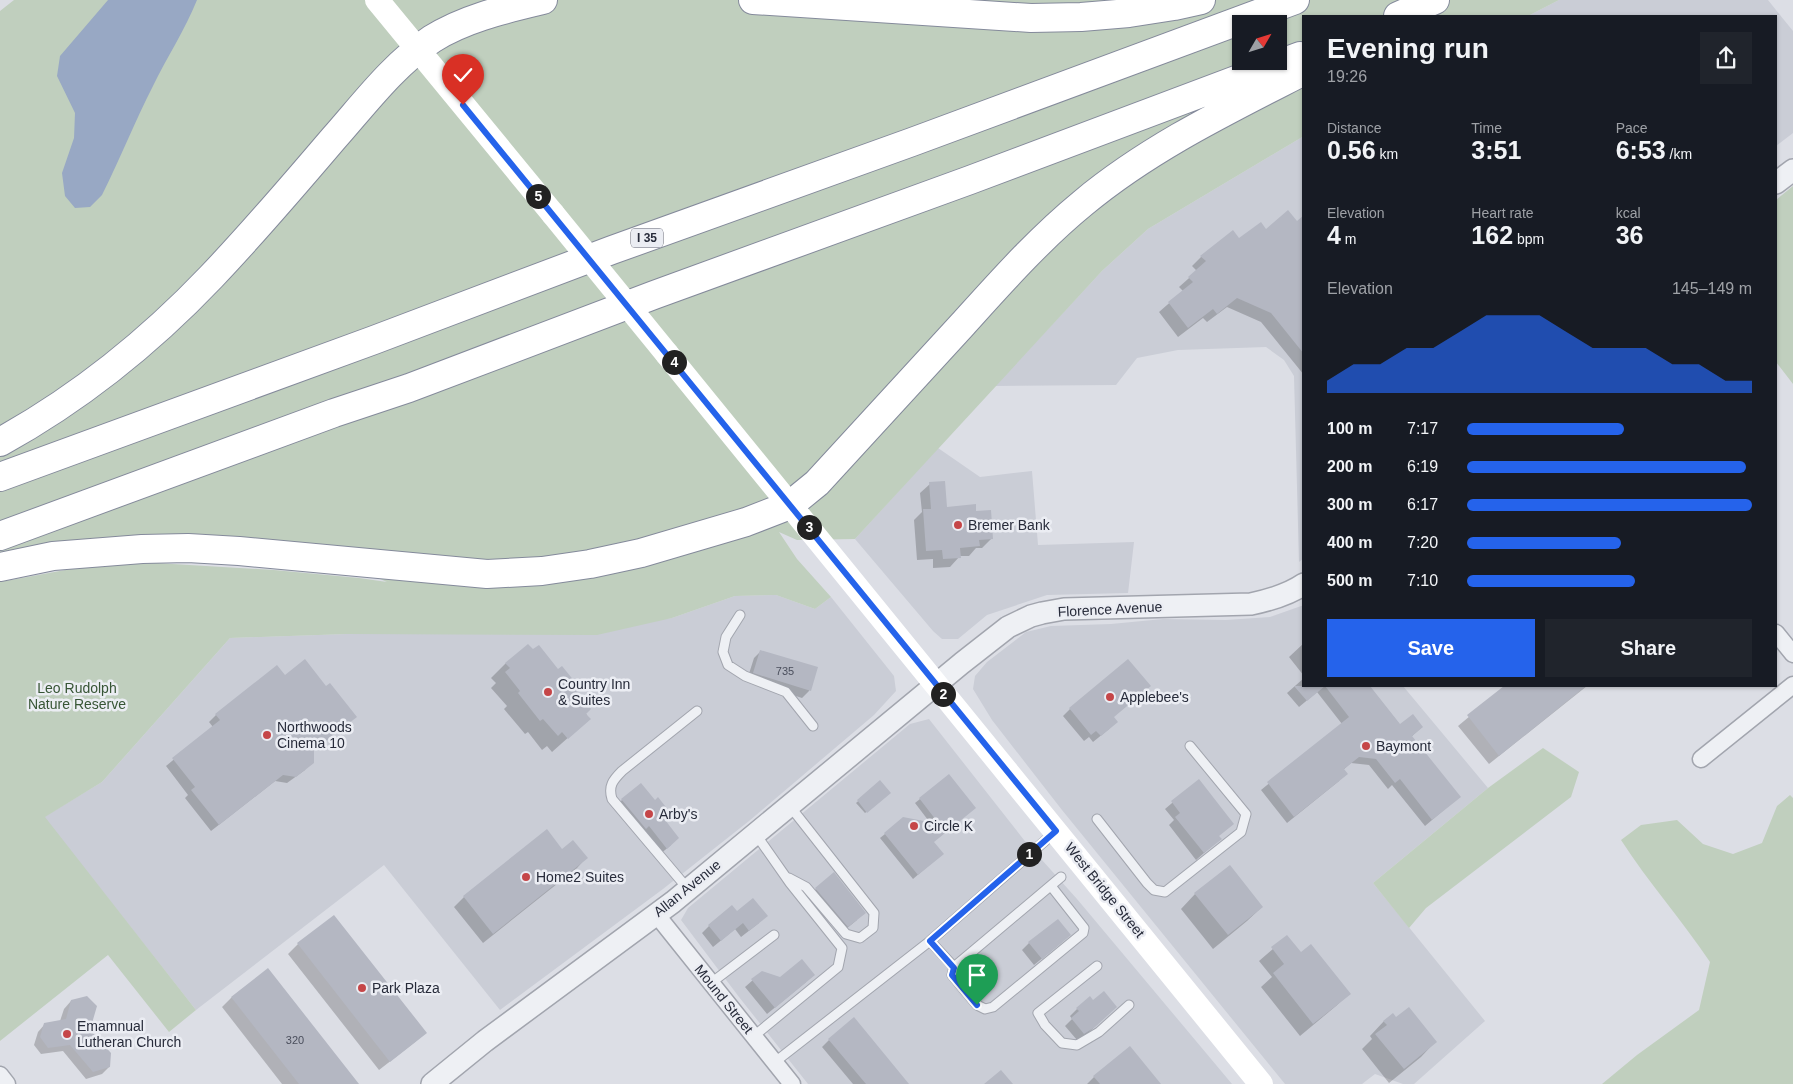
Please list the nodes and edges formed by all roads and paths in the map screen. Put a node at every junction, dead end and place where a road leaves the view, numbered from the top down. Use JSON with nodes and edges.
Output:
{"nodes":[{"id":1,"x":377,"y":0,"type":"edge"},
{"id":2,"x":543,"y":0,"type":"edge"},
{"id":3,"x":753,"y":0,"type":"edge"},
{"id":4,"x":1201,"y":0,"type":"edge"},
{"id":5,"x":1295,"y":0,"type":"edge"},
{"id":6,"x":1435,"y":0,"type":"edge"},
{"id":7,"x":1442,"y":0,"type":"edge"},
{"id":8,"x":1400,"y":15,"type":"edge"},
{"id":9,"x":1412,"y":15,"type":"edge"},
{"id":10,"x":418,"y":50,"type":"junction"},
{"id":11,"x":1302,"y":56,"type":"edge"},
{"id":12,"x":1302,"y":72,"type":"edge"},
{"id":13,"x":1793,"y":170,"type":"edge"},
{"id":14,"x":1777,"y":181,"type":"edge"},
{"id":15,"x":0,"y":442,"type":"edge"},
{"id":16,"x":0,"y":477,"type":"edge"},
{"id":17,"x":790,"y":505,"type":"junction"},
{"id":18,"x":0,"y":536,"type":"edge"},
{"id":19,"x":0,"y":567,"type":"edge"},
{"id":20,"x":1302,"y":585,"type":"edge"},
{"id":21,"x":740,"y":615,"type":"dead end"},
{"id":22,"x":1777,"y":634,"type":"edge"},
{"id":23,"x":1793,"y":654,"type":"edge"},
{"id":24,"x":936,"y":684,"type":"junction"},
{"id":25,"x":1793,"y":685,"type":"edge"},
{"id":26,"x":697,"y":711,"type":"dead end"},
{"id":27,"x":813,"y":726,"type":"dead end"},
{"id":28,"x":1190,"y":746,"type":"dead end"},
{"id":29,"x":1701,"y":759,"type":"dead end"},
{"id":30,"x":789,"y":805,"type":"junction"},
{"id":31,"x":1097,"y":819,"type":"dead end"},
{"id":32,"x":1056,"y":831,"type":"junction"},
{"id":33,"x":755,"y":833,"type":"junction"},
{"id":34,"x":786,"y":877,"type":"junction"},
{"id":35,"x":1061,"y":877,"type":"dead end"},
{"id":36,"x":1051,"y":886,"type":"junction"},
{"id":37,"x":688,"y":889,"type":"junction"},
{"id":38,"x":656,"y":914,"type":"junction"},
{"id":39,"x":774,"y":935,"type":"dead end"},
{"id":40,"x":930,"y":941,"type":"junction"},
{"id":41,"x":1097,"y":966,"type":"dead end"},
{"id":42,"x":954,"y":968,"type":"junction"},
{"id":43,"x":711,"y":982,"type":"junction"},
{"id":44,"x":1129,"y":1006,"type":"dead end"},
{"id":45,"x":754,"y":1036,"type":"junction"},
{"id":46,"x":775,"y":1062,"type":"junction"},
{"id":47,"x":0,"y":1075,"type":"edge"},
{"id":48,"x":7,"y":1084,"type":"edge"},
{"id":49,"x":432,"y":1084,"type":"edge"},
{"id":50,"x":792,"y":1084,"type":"edge"},
{"id":51,"x":1261,"y":1084,"type":"edge"}],
"edges":[{"from":1,"to":10,"type":"main road","name":"West Bridge Street"},
{"from":2,"to":10,"type":"highway"},
{"from":3,"to":4,"type":"highway"},
{"from":5,"to":16,"type":"highway","number":"I 35"},
{"from":6,"to":8,"type":"highway"},
{"from":7,"to":9,"type":"highway"},
{"from":10,"to":15,"type":"highway"},
{"from":10,"to":17,"type":"main road","name":"West Bridge Street","bridge":true},
{"from":11,"to":18,"type":"highway"},
{"from":12,"to":17,"type":"highway"},
{"from":13,"to":14,"type":"street"},
{"from":17,"to":19,"type":"highway"},
{"from":17,"to":24,"type":"main road","name":"West Bridge Street"},
{"from":20,"to":24,"type":"street","name":"Florence Avenue"},
{"from":21,"to":27,"type":"lane"},
{"from":22,"to":23,"type":"street"},
{"from":24,"to":30,"type":"street","name":"Allan Avenue"},
{"from":24,"to":32,"type":"main road","name":"West Bridge Street"},
{"from":25,"to":29,"type":"street"},
{"from":26,"to":37,"type":"lane"},
{"from":28,"to":31,"type":"lane"},
{"from":30,"to":33,"type":"street","name":"Allan Avenue"},
{"from":30,"to":34,"type":"lane"},
{"from":32,"to":40,"type":"lane"},
{"from":32,"to":51,"type":"main road","name":"West Bridge Street"},
{"from":33,"to":34,"type":"lane"},
{"from":33,"to":37,"type":"street","name":"Allan Avenue"},
{"from":34,"to":45,"type":"lane"},
{"from":35,"to":36,"type":"lane"},
{"from":36,"to":42,"type":"lane"},
{"from":36,"to":42,"type":"lane"},
{"from":37,"to":38,"type":"street","name":"Allan Avenue"},
{"from":38,"to":43,"type":"street","name":"Mound Street"},
{"from":38,"to":49,"type":"street","name":"Allan Avenue"},
{"from":39,"to":43,"type":"lane"},
{"from":40,"to":42,"type":"lane"},
{"from":40,"to":46,"type":"lane"},
{"from":41,"to":44,"type":"lane"},
{"from":43,"to":45,"type":"street","name":"Mound Street"},
{"from":45,"to":46,"type":"street","name":"Mound Street"},
{"from":46,"to":50,"type":"street","name":"Mound Street"},
{"from":47,"to":48,"type":"street"}]}
